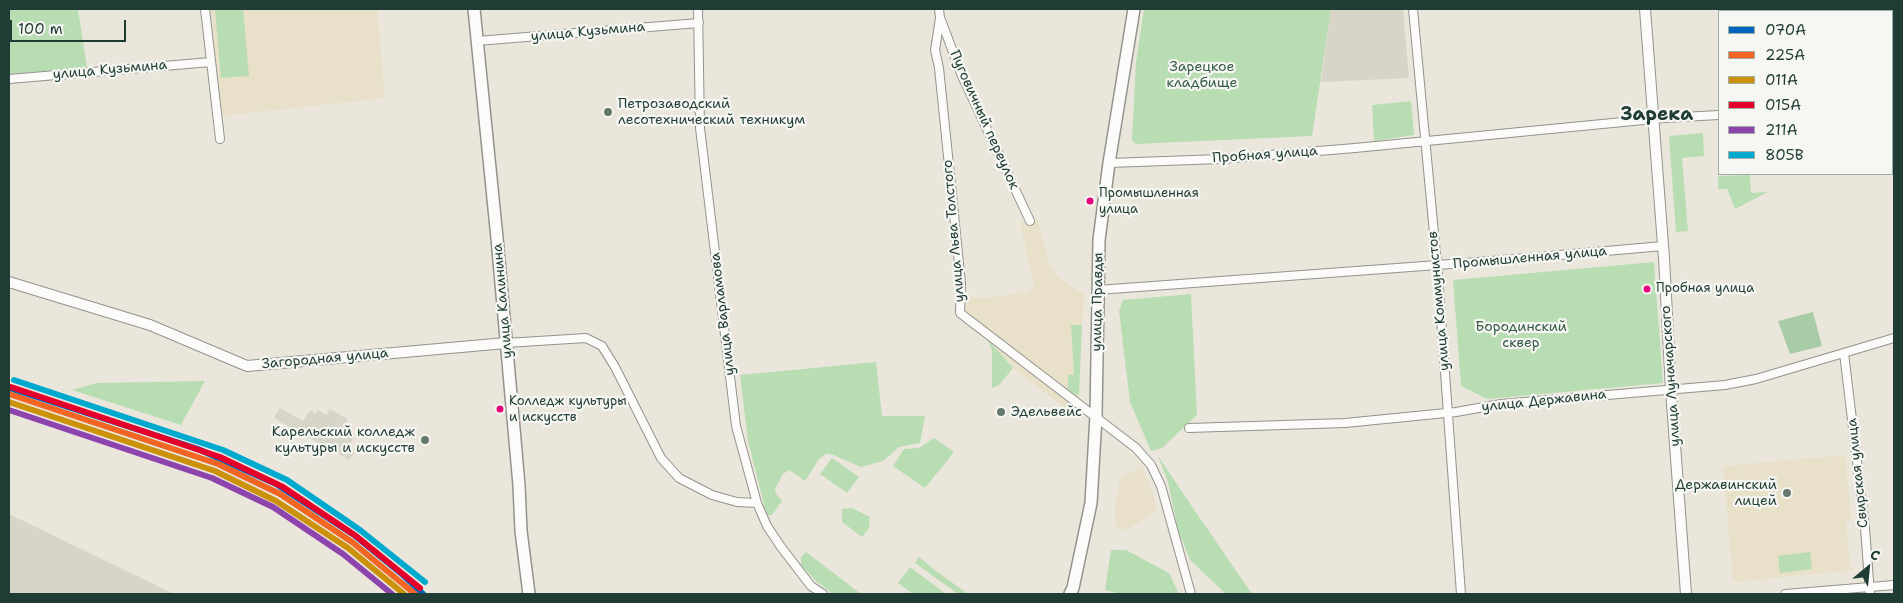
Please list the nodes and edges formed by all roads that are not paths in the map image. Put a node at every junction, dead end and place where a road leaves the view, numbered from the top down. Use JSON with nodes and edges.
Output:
{"nodes":[{"id":1,"x":205,"y":9,"type":"edge"},
{"id":2,"x":474,"y":9,"type":"edge"},
{"id":3,"x":698,"y":9,"type":"edge"},
{"id":4,"x":940,"y":9,"type":"edge"},
{"id":5,"x":1134,"y":9,"type":"edge"},
{"id":6,"x":1413,"y":9,"type":"edge"},
{"id":7,"x":1645,"y":9,"type":"edge"},
{"id":8,"x":940,"y":18,"type":"junction"},
{"id":9,"x":699,"y":23,"type":"junction"},
{"id":10,"x":477,"y":41,"type":"junction"},
{"id":11,"x":211,"y":62,"type":"junction"},
{"id":12,"x":9,"y":79,"type":"edge"},
{"id":13,"x":1718,"y":115,"type":"edge"},
{"id":14,"x":1653,"y":119,"type":"junction"},
{"id":15,"x":220,"y":139,"type":"dead end"},
{"id":16,"x":1425,"y":142,"type":"junction"},
{"id":17,"x":1109,"y":163,"type":"junction"},
{"id":18,"x":1030,"y":221,"type":"dead end"},
{"id":19,"x":1663,"y":246,"type":"junction"},
{"id":20,"x":1437,"y":265,"type":"junction"},
{"id":21,"x":9,"y":282,"type":"edge"},
{"id":22,"x":1098,"y":290,"type":"junction"},
{"id":23,"x":1894,"y":338,"type":"edge"},
{"id":24,"x":506,"y":343,"type":"junction"},
{"id":25,"x":1844,"y":353,"type":"junction"},
{"id":26,"x":1671,"y":390,"type":"junction"},
{"id":27,"x":1448,"y":412,"type":"junction"},
{"id":28,"x":1096,"y":416,"type":"junction"},
{"id":29,"x":1188,"y":428,"type":"dead end"},
{"id":30,"x":757,"y":504,"type":"junction"},
{"id":31,"x":1894,"y":585,"type":"edge"},
{"id":32,"x":1870,"y":591,"type":"edge"},
{"id":33,"x":529,"y":594,"type":"edge"},
{"id":34,"x":823,"y":594,"type":"edge"},
{"id":35,"x":1070,"y":594,"type":"edge"},
{"id":36,"x":1191,"y":594,"type":"edge"},
{"id":37,"x":1462,"y":594,"type":"edge"},
{"id":38,"x":1686,"y":594,"type":"edge"},
{"id":39,"x":1785,"y":594,"type":"edge"}],
"edges":[{"from":1,"to":11,"type":"street"},
{"from":2,"to":10,"type":"main road","name":"улица Калинина"},
{"from":3,"to":9,"type":"street","name":"улица Варламова"},
{"from":4,"to":8,"type":"street","name":"улица Льва Толстого"},
{"from":5,"to":17,"type":"main road","name":"улица Правды"},
{"from":6,"to":16,"type":"street","name":"улица Коммунистов"},
{"from":7,"to":14,"type":"street","name":"улица Луначарского"},
{"from":8,"to":18,"type":"street","name":"Пуговичный переулок"},
{"from":8,"to":28,"type":"street","name":"улица Льва Толстого"},
{"from":9,"to":10,"type":"street","name":"улица Кузьмина"},
{"from":9,"to":30,"type":"street","name":"улица Варламова"},
{"from":10,"to":24,"type":"main road","name":"улица Калинина"},
{"from":11,"to":12,"type":"street","name":"улица Кузьмина"},
{"from":11,"to":15,"type":"street"},
{"from":13,"to":14,"type":"street","name":"Пробная улица"},
{"from":14,"to":16,"type":"street","name":"Пробная улица"},
{"from":14,"to":19,"type":"street","name":"улица Луначарского"},
{"from":16,"to":17,"type":"street","name":"Пробная улица"},
{"from":16,"to":20,"type":"street","name":"улица Коммунистов"},
{"from":17,"to":22,"type":"main road","name":"улица Правды"},
{"from":19,"to":20,"type":"street","name":"Промышленная улица"},
{"from":19,"to":26,"type":"street","name":"улица Луначарского"},
{"from":20,"to":22,"type":"street","name":"Промышленная улица"},
{"from":20,"to":27,"type":"street","name":"улица Коммунистов"},
{"from":21,"to":24,"type":"street","name":"Загородная улица"},
{"from":22,"to":28,"type":"main road","name":"улица Правды"},
{"from":23,"to":25,"type":"street","name":"улица Державина"},
{"from":24,"to":30,"type":"street"},
{"from":24,"to":33,"type":"main road","name":"улица Калинина"},
{"from":25,"to":26,"type":"street","name":"улица Державина"},
{"from":25,"to":32,"type":"street","name":"Свирская улица"},
{"from":26,"to":27,"type":"street","name":"улица Державина"},
{"from":26,"to":38,"type":"street","name":"улица Луначарского"},
{"from":27,"to":29,"type":"street","name":"улица Державина"},
{"from":27,"to":37,"type":"street","name":"улица Коммунистов"},
{"from":28,"to":35,"type":"main road","name":"улица Правды"},
{"from":28,"to":36,"type":"street"},
{"from":30,"to":34,"type":"street","name":"улица Варламова"},
{"from":31,"to":32,"type":"street"},
{"from":32,"to":39,"type":"street"}]}
